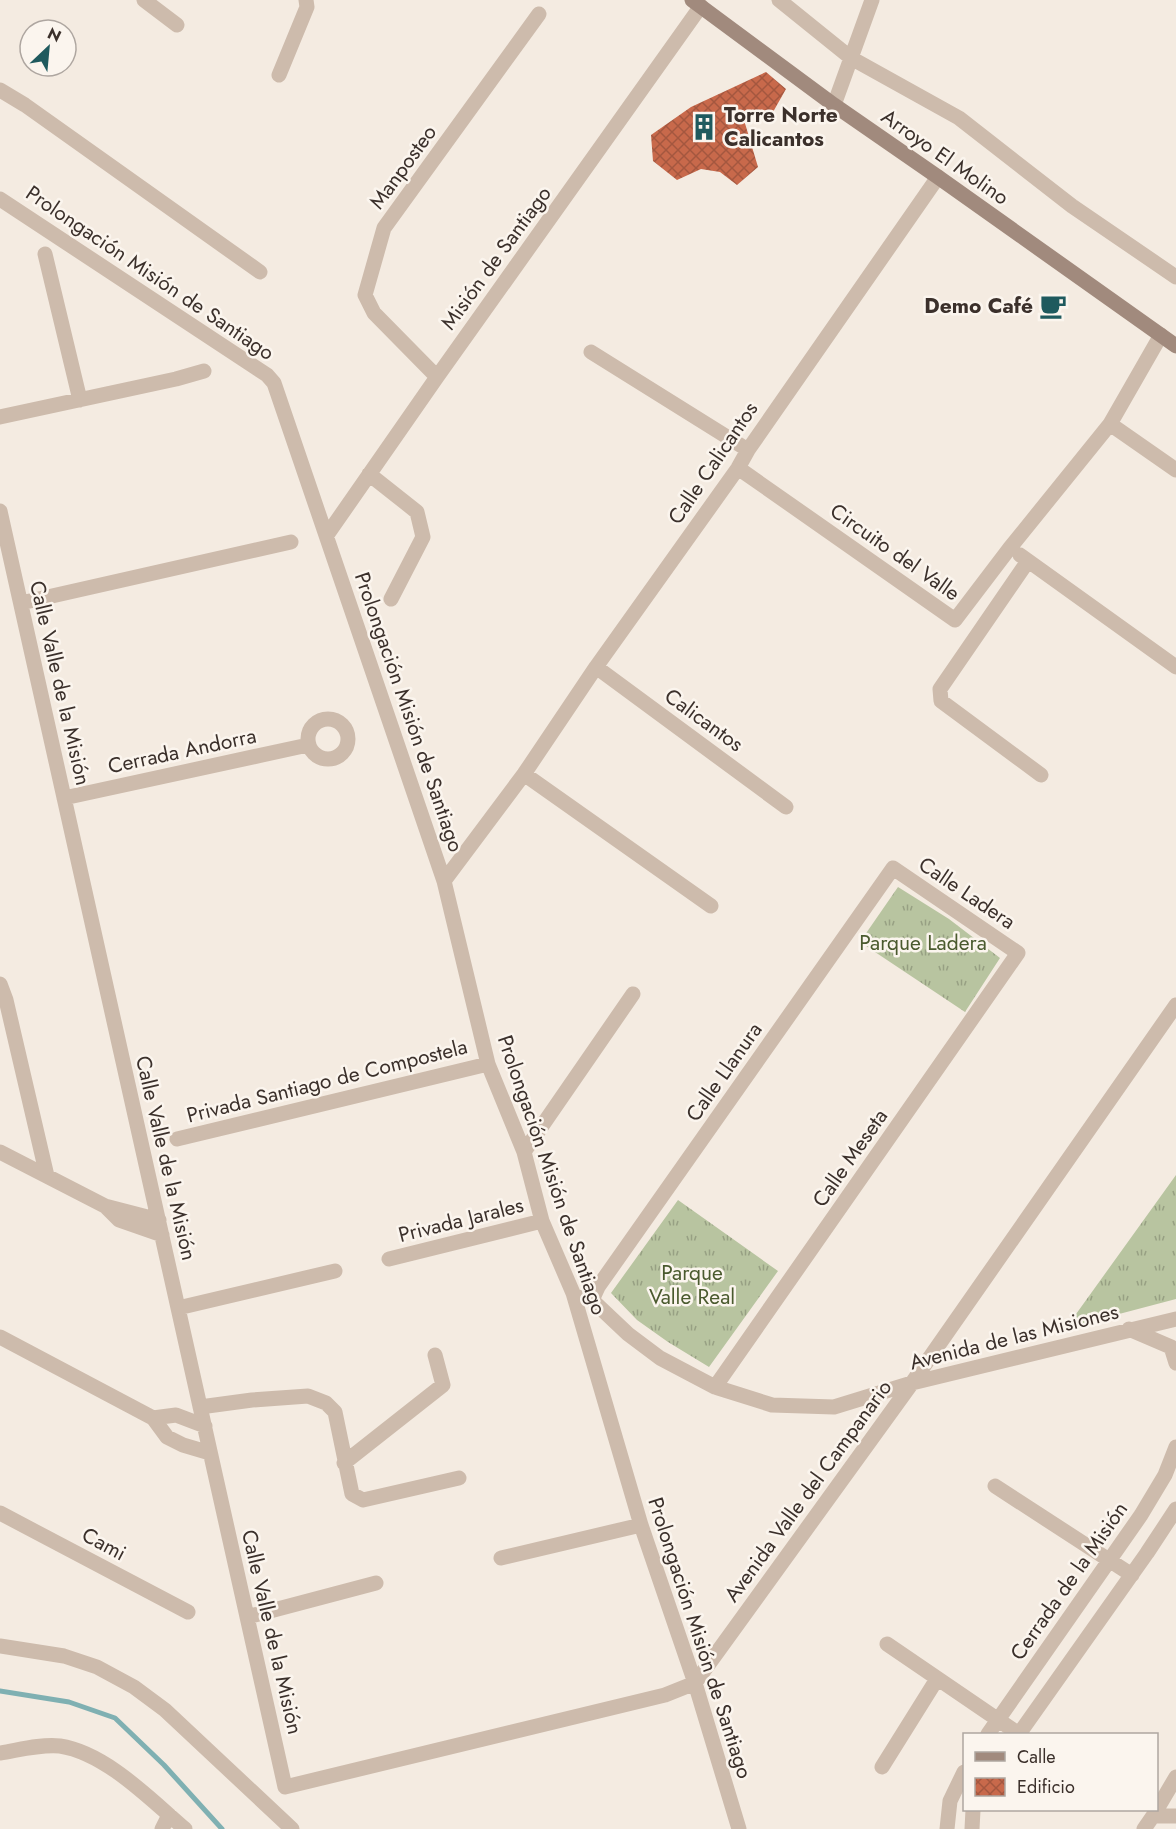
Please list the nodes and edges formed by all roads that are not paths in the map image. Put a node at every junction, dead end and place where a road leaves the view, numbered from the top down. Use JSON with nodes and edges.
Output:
{"nodes":[{"id":1,"x":144,"y":0,"type":"edge"},
{"id":2,"x":779,"y":0,"type":"edge"},
{"id":3,"x":872,"y":0,"type":"edge"},
{"id":4,"x":308,"y":2,"type":"edge"},
{"id":5,"x":697,"y":3,"type":"edge"},
{"id":6,"x":539,"y":14,"type":"dead end"},
{"id":7,"x":177,"y":25,"type":"dead end"},
{"id":8,"x":852,"y":58,"type":"junction"},
{"id":9,"x":279,"y":75,"type":"dead end"},
{"id":10,"x":0,"y":90,"type":"edge"},
{"id":11,"x":834,"y":105,"type":"junction"},
{"id":12,"x":938,"y":177,"type":"junction"},
{"id":13,"x":0,"y":199,"type":"edge"},
{"id":14,"x":45,"y":254,"type":"dead end"},
{"id":15,"x":260,"y":272,"type":"dead end"},
{"id":16,"x":1176,"y":278,"type":"edge"},
{"id":17,"x":1161,"y":335,"type":"junction"},
{"id":18,"x":1176,"y":346,"type":"edge"},
{"id":19,"x":591,"y":352,"type":"dead end"},
{"id":20,"x":204,"y":371,"type":"dead end"},
{"id":21,"x":437,"y":377,"type":"junction"},
{"id":22,"x":81,"y":400,"type":"junction"},
{"id":23,"x":0,"y":417,"type":"edge"},
{"id":24,"x":1110,"y":424,"type":"junction"},
{"id":25,"x":747,"y":450,"type":"junction"},
{"id":26,"x":738,"y":468,"type":"junction"},
{"id":27,"x":1176,"y":470,"type":"edge"},
{"id":28,"x":369,"y":474,"type":"junction"},
{"id":29,"x":0,"y":511,"type":"edge"},
{"id":30,"x":327,"y":535,"type":"junction"},
{"id":31,"x":291,"y":542,"type":"dead end"},
{"id":32,"x":1010,"y":549,"type":"junction"},
{"id":33,"x":1028,"y":561,"type":"junction"},
{"id":34,"x":391,"y":599,"type":"dead end"},
{"id":35,"x":21,"y":603,"type":"junction"},
{"id":36,"x":596,"y":667,"type":"junction"},
{"id":37,"x":1176,"y":667,"type":"edge"},
{"id":38,"x":308,"y":745,"type":"dead end"},
{"id":39,"x":524,"y":774,"type":"junction"},
{"id":40,"x":1041,"y":775,"type":"dead end"},
{"id":41,"x":64,"y":798,"type":"junction"},
{"id":42,"x":786,"y":807,"type":"dead end"},
{"id":43,"x":893,"y":868,"type":"joint"},
{"id":44,"x":444,"y":881,"type":"junction"},
{"id":45,"x":711,"y":906,"type":"dead end"},
{"id":46,"x":1018,"y":953,"type":"joint"},
{"id":47,"x":0,"y":984,"type":"edge"},
{"id":48,"x":633,"y":994,"type":"dead end"},
{"id":49,"x":1176,"y":1005,"type":"edge"},
{"id":50,"x":488,"y":1064,"type":"junction"},
{"id":51,"x":177,"y":1139,"type":"dead end"},
{"id":52,"x":0,"y":1152,"type":"edge"},
{"id":53,"x":524,"y":1152,"type":"junction"},
{"id":54,"x":47,"y":1176,"type":"junction"},
{"id":55,"x":105,"y":1206,"type":"junction"},
{"id":56,"x":159,"y":1220,"type":"junction"},
{"id":57,"x":542,"y":1221,"type":"junction"},
{"id":58,"x":162,"y":1236,"type":"junction"},
{"id":59,"x":389,"y":1259,"type":"dead end"},
{"id":60,"x":335,"y":1271,"type":"dead end"},
{"id":61,"x":573,"y":1293,"type":"junction"},
{"id":62,"x":592,"y":1300,"type":"junction"},
{"id":63,"x":178,"y":1308,"type":"junction"},
{"id":64,"x":1176,"y":1319,"type":"edge"},
{"id":65,"x":1129,"y":1329,"type":"junction"},
{"id":66,"x":0,"y":1337,"type":"edge"},
{"id":67,"x":435,"y":1355,"type":"dead end"},
{"id":68,"x":1176,"y":1363,"type":"edge"},
{"id":69,"x":912,"y":1383,"type":"junction"},
{"id":70,"x":715,"y":1387,"type":"junction"},
{"id":71,"x":200,"y":1407,"type":"junction"},
{"id":72,"x":153,"y":1418,"type":"junction"},
{"id":73,"x":205,"y":1426,"type":"junction"},
{"id":74,"x":1176,"y":1447,"type":"edge"},
{"id":75,"x":210,"y":1453,"type":"junction"},
{"id":76,"x":344,"y":1463,"type":"junction"},
{"id":77,"x":459,"y":1478,"type":"dead end"},
{"id":78,"x":995,"y":1486,"type":"dead end"},
{"id":79,"x":1176,"y":1509,"type":"edge"},
{"id":80,"x":0,"y":1513,"type":"edge"},
{"id":81,"x":640,"y":1525,"type":"junction"},
{"id":82,"x":501,"y":1558,"type":"dead end"},
{"id":83,"x":1109,"y":1561,"type":"junction"},
{"id":84,"x":1132,"y":1575,"type":"junction"},
{"id":85,"x":376,"y":1583,"type":"dead end"},
{"id":86,"x":188,"y":1612,"type":"dead end"},
{"id":87,"x":247,"y":1617,"type":"junction"},
{"id":88,"x":887,"y":1644,"type":"dead end"},
{"id":89,"x":0,"y":1646,"type":"edge"},
{"id":90,"x":937,"y":1679,"type":"junction"},
{"id":91,"x":695,"y":1683,"type":"junction"},
{"id":92,"x":997,"y":1720,"type":"junction"},
{"id":93,"x":989,"y":1733,"type":"edge"},
{"id":94,"x":1017,"y":1733,"type":"edge"},
{"id":95,"x":1020,"y":1733,"type":"edge"},
{"id":96,"x":0,"y":1753,"type":"edge"},
{"id":97,"x":882,"y":1767,"type":"dead end"},
{"id":98,"x":963,"y":1774,"type":"edge"},
{"id":99,"x":1174,"y":1786,"type":"edge"},
{"id":100,"x":285,"y":1787,"type":"junction"},
{"id":101,"x":267,"y":1806,"type":"junction"},
{"id":102,"x":1158,"y":1809,"type":"edge"},
{"id":103,"x":973,"y":1811,"type":"edge"},
{"id":104,"x":1156,"y":1811,"type":"edge"},
{"id":105,"x":1153,"y":1816,"type":"junction"},
{"id":106,"x":1176,"y":1816,"type":"edge"},
{"id":107,"x":166,"y":1822,"type":"edge"},
{"id":108,"x":185,"y":1829,"type":"edge"},
{"id":109,"x":292,"y":1829,"type":"edge"},
{"id":110,"x":739,"y":1829,"type":"edge"},
{"id":111,"x":947,"y":1829,"type":"edge"},
{"id":112,"x":972,"y":1829,"type":"edge"},
{"id":113,"x":1144,"y":1829,"type":"edge"}],
"edges":[{"from":1,"to":7,"type":"street"},
{"from":2,"to":8,"type":"street"},
{"from":3,"to":8,"type":"street"},
{"from":4,"to":9,"type":"street"},
{"from":5,"to":11,"type":"street","name":"Arroyo El Molino"},
{"from":5,"to":21,"type":"street","name":"Misión de Santiago"},
{"from":6,"to":21,"type":"street","name":"Manposteo"},
{"from":8,"to":11,"type":"street"},
{"from":8,"to":16,"type":"street"},
{"from":10,"to":15,"type":"street"},
{"from":11,"to":12,"type":"street","name":"Arroyo El Molino"},
{"from":12,"to":17,"type":"street","name":"Arroyo El Molino"},
{"from":12,"to":25,"type":"street","name":"Calle Calicantos"},
{"from":13,"to":30,"type":"street","name":"Prolongación Misión de Santiago"},
{"from":14,"to":22,"type":"street"},
{"from":17,"to":18,"type":"street","name":"Arroyo El Molino"},
{"from":17,"to":24,"type":"street","name":"Circuito del Valle"},
{"from":19,"to":25,"type":"street"},
{"from":20,"to":22,"type":"street"},
{"from":21,"to":28,"type":"street","name":"Misión de Santiago"},
{"from":22,"to":23,"type":"street"},
{"from":24,"to":27,"type":"street"},
{"from":24,"to":32,"type":"street","name":"Circuito del Valle"},
{"from":25,"to":26,"type":"street","name":"Calle Calicantos"},
{"from":26,"to":32,"type":"street","name":"Circuito del Valle"},
{"from":26,"to":36,"type":"street","name":"Calle Calicantos"},
{"from":28,"to":30,"type":"street","name":"Misión de Santiago"},
{"from":28,"to":34,"type":"street"},
{"from":29,"to":35,"type":"street","name":"Calle Valle de la Misión"},
{"from":30,"to":44,"type":"street","name":"Prolongación Misión de Santiago"},
{"from":31,"to":35,"type":"street"},
{"from":32,"to":33,"type":"street"},
{"from":33,"to":37,"type":"street"},
{"from":33,"to":40,"type":"street"},
{"from":35,"to":41,"type":"street","name":"Calle Valle de la Misión"},
{"from":36,"to":39,"type":"street","name":"Calle Calicantos"},
{"from":36,"to":42,"type":"street","name":"Calicantos"},
{"from":38,"to":41,"type":"street","name":"Cerrada Andorra"},
{"from":39,"to":44,"type":"street","name":"Calle Calicantos"},
{"from":39,"to":45,"type":"street"},
{"from":41,"to":56,"type":"street","name":"Calle Valle de la Misión"},
{"from":43,"to":46,"type":"street","name":"Calle Ladera"},
{"from":43,"to":62,"type":"street","name":"Calle Llanura"},
{"from":44,"to":50,"type":"street","name":"Prolongación Misión de Santiago"},
{"from":46,"to":70,"type":"street","name":"Calle Meseta"},
{"from":47,"to":54,"type":"street"},
{"from":48,"to":53,"type":"street"},
{"from":49,"to":69,"type":"street","name":"Avenida Valle del Campanario"},
{"from":50,"to":51,"type":"street","name":"Privada Santiago de Compostela"},
{"from":50,"to":53,"type":"street","name":"Prolongación Misión de Santiago"},
{"from":52,"to":54,"type":"street"},
{"from":53,"to":57,"type":"street","name":"Prolongación Misión de Santiago"},
{"from":54,"to":55,"type":"street"},
{"from":55,"to":56,"type":"street"},
{"from":55,"to":58,"type":"street"},
{"from":56,"to":58,"type":"street","name":"Calle Valle de la Misión"},
{"from":57,"to":59,"type":"street","name":"Privada Jarales"},
{"from":57,"to":61,"type":"street","name":"Prolongación Misión de Santiago"},
{"from":58,"to":63,"type":"street","name":"Calle Valle de la Misión"},
{"from":60,"to":63,"type":"street"},
{"from":61,"to":62,"type":"street","name":"Avenida de las Misiones"},
{"from":61,"to":81,"type":"street","name":"Prolongación Misión de Santiago"},
{"from":62,"to":70,"type":"street","name":"Avenida de las Misiones"},
{"from":63,"to":71,"type":"street","name":"Calle Valle de la Misión"},
{"from":64,"to":65,"type":"street","name":"Avenida de las Misiones"},
{"from":65,"to":68,"type":"street"},
{"from":65,"to":69,"type":"street","name":"Avenida de las Misiones"},
{"from":66,"to":72,"type":"street"},
{"from":67,"to":76,"type":"street"},
{"from":69,"to":70,"type":"street","name":"Avenida de las Misiones"},
{"from":69,"to":91,"type":"street","name":"Avenida Valle del Campanario"},
{"from":71,"to":73,"type":"street","name":"Calle Valle de la Misión"},
{"from":71,"to":76,"type":"street"},
{"from":72,"to":73,"type":"street"},
{"from":72,"to":75,"type":"street"},
{"from":73,"to":75,"type":"street","name":"Calle Valle de la Misión"},
{"from":74,"to":83,"type":"street","name":"Cerrada de la Misión"},
{"from":75,"to":87,"type":"street","name":"Calle Valle de la Misión"},
{"from":76,"to":77,"type":"street"},
{"from":78,"to":83,"type":"street"},
{"from":79,"to":84,"type":"street"},
{"from":80,"to":86,"type":"street","name":"Cami"},
{"from":81,"to":82,"type":"street"},
{"from":81,"to":91,"type":"street","name":"Prolongación Misión de Santiago"},
{"from":83,"to":84,"type":"street"},
{"from":83,"to":92,"type":"street","name":"Cerrada de la Misión"},
{"from":84,"to":95,"type":"street"},
{"from":85,"to":87,"type":"street"},
{"from":87,"to":100,"type":"street","name":"Calle Valle de la Misión"},
{"from":88,"to":90,"type":"street"},
{"from":89,"to":101,"type":"street"},
{"from":90,"to":92,"type":"street"},
{"from":90,"to":97,"type":"street"},
{"from":91,"to":100,"type":"street"},
{"from":91,"to":110,"type":"street","name":"Prolongación Misión de Santiago"},
{"from":92,"to":93,"type":"street","name":"Cerrada de la Misión"},
{"from":92,"to":94,"type":"street"},
{"from":96,"to":107,"type":"street"},
{"from":98,"to":111,"type":"street"},
{"from":99,"to":102,"type":"street"},
{"from":100,"to":101,"type":"street"},
{"from":101,"to":109,"type":"street"},
{"from":103,"to":112,"type":"street"},
{"from":104,"to":105,"type":"street"},
{"from":105,"to":106,"type":"street"},
{"from":105,"to":113,"type":"street"},
{"from":107,"to":108,"type":"street"}]}
